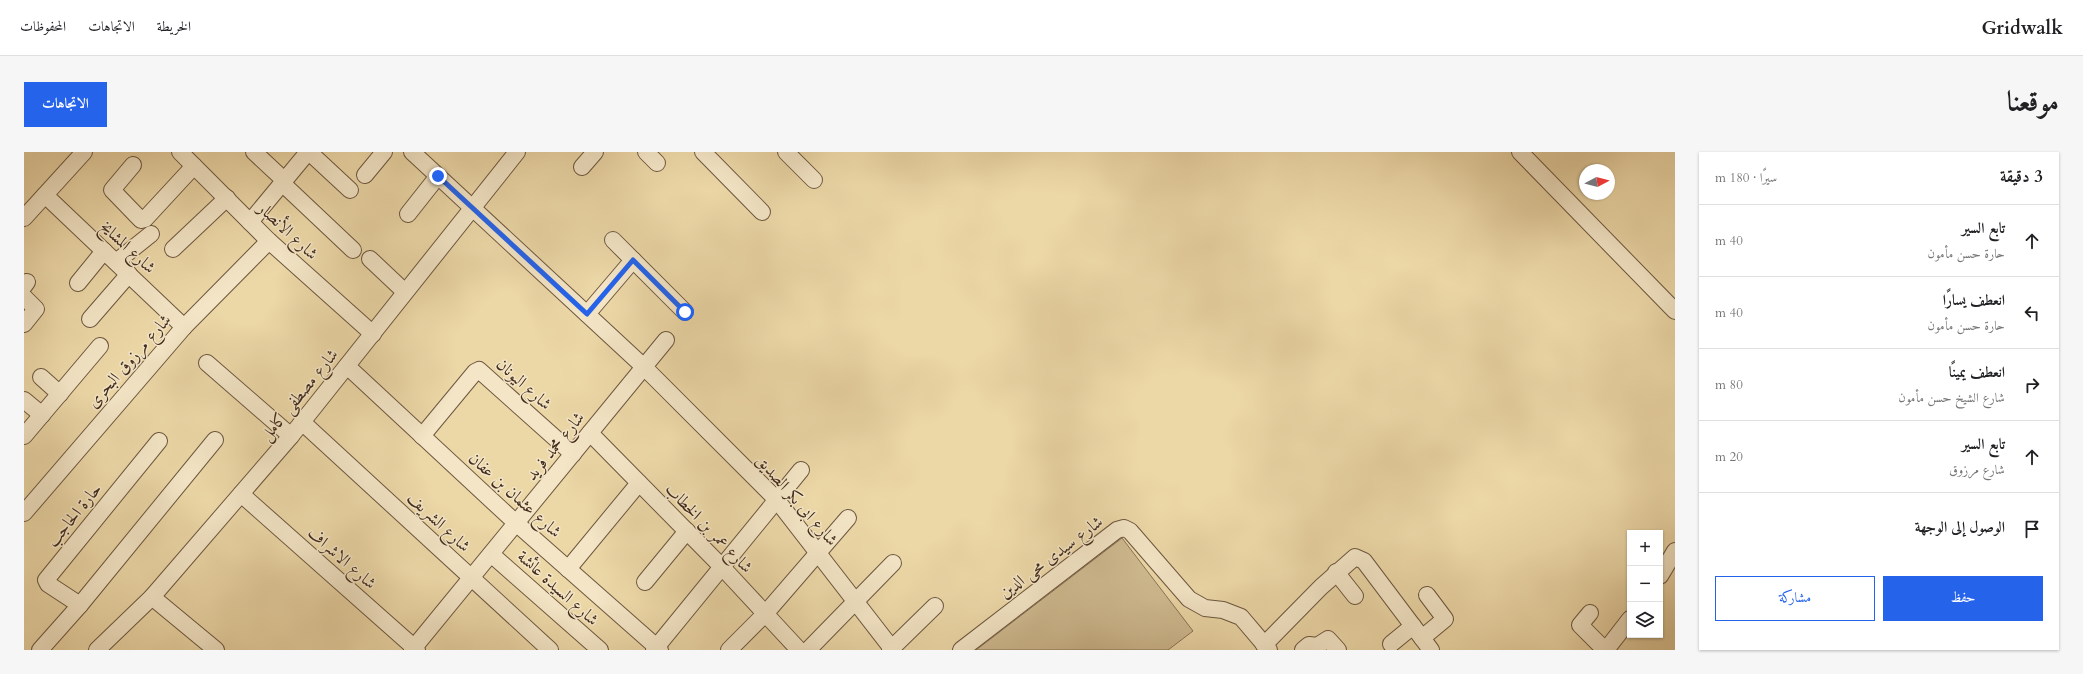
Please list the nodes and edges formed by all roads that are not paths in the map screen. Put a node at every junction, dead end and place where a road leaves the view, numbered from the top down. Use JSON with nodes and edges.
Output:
{"nodes":[{"id":1,"x":84,"y":152,"type":"edge"},
{"id":2,"x":180,"y":152,"type":"edge"},
{"id":3,"x":254,"y":152,"type":"edge"},
{"id":4,"x":384,"y":152,"type":"edge"},
{"id":5,"x":412,"y":152,"type":"edge"},
{"id":6,"x":517,"y":152,"type":"edge"},
{"id":7,"x":595,"y":152,"type":"edge"},
{"id":8,"x":703,"y":152,"type":"edge"},
{"id":9,"x":786,"y":152,"type":"edge"},
{"id":10,"x":1520,"y":152,"type":"edge"},
{"id":11,"x":301,"y":154,"type":"edge"},
{"id":12,"x":133,"y":165,"type":"dead end"},
{"id":13,"x":194,"y":166,"type":"junction"},
{"id":14,"x":582,"y":167,"type":"dead end"},
{"id":15,"x":365,"y":175,"type":"dead end"},
{"id":16,"x":438,"y":176,"type":"junction"},
{"id":17,"x":814,"y":180,"type":"dead end"},
{"id":18,"x":283,"y":182,"type":"junction"},
{"id":19,"x":350,"y":190,"type":"dead end"},
{"id":20,"x":45,"y":195,"type":"junction"},
{"id":21,"x":226,"y":198,"type":"junction"},
{"id":22,"x":473,"y":207,"type":"junction"},
{"id":23,"x":762,"y":212,"type":"dead end"},
{"id":24,"x":408,"y":214,"type":"dead end"},
{"id":25,"x":24,"y":218,"type":"edge"},
{"id":26,"x":250,"y":222,"type":"junction"},
{"id":27,"x":151,"y":234,"type":"dead end"},
{"id":28,"x":269,"y":240,"type":"junction"},
{"id":29,"x":613,"y":240,"type":"dead end"},
{"id":30,"x":173,"y":249,"type":"dead end"},
{"id":31,"x":353,"y":250,"type":"dead end"},
{"id":32,"x":104,"y":251,"type":"junction"},
{"id":33,"x":370,"y":259,"type":"dead end"},
{"id":34,"x":633,"y":260,"type":"junction"},
{"id":35,"x":116,"y":262,"type":"junction"},
{"id":36,"x":129,"y":274,"type":"junction"},
{"id":37,"x":78,"y":283,"type":"dead end"},
{"id":38,"x":25,"y":288,"type":"edge"},
{"id":39,"x":405,"y":292,"type":"junction"},
{"id":40,"x":1675,"y":311,"type":"edge"},
{"id":41,"x":685,"y":312,"type":"dead end"},
{"id":42,"x":587,"y":314,"type":"junction"},
{"id":43,"x":90,"y":318,"type":"dead end"},
{"id":44,"x":24,"y":324,"type":"edge"},
{"id":45,"x":184,"y":327,"type":"junction"},
{"id":46,"x":373,"y":334,"type":"junction"},
{"id":47,"x":666,"y":340,"type":"dead end"},
{"id":48,"x":100,"y":346,"type":"dead end"},
{"id":49,"x":207,"y":363,"type":"dead end"},
{"id":50,"x":347,"y":366,"type":"junction"},
{"id":51,"x":644,"y":367,"type":"junction"},
{"id":52,"x":40,"y":377,"type":"dead end"},
{"id":53,"x":60,"y":394,"type":"junction"},
{"id":54,"x":24,"y":400,"type":"edge"},
{"id":55,"x":42,"y":415,"type":"junction"},
{"id":56,"x":302,"y":422,"type":"junction"},
{"id":57,"x":590,"y":433,"type":"junction"},
{"id":58,"x":24,"y":436,"type":"edge"},
{"id":59,"x":291,"y":436,"type":"junction"},
{"id":60,"x":422,"y":436,"type":"junction"},
{"id":61,"x":215,"y":440,"type":"dead end"},
{"id":62,"x":159,"y":441,"type":"dead end"},
{"id":63,"x":573,"y":454,"type":"junction"},
{"id":64,"x":801,"y":470,"type":"dead end"},
{"id":65,"x":638,"y":483,"type":"junction"},
{"id":66,"x":241,"y":494,"type":"junction"},
{"id":67,"x":776,"y":499,"type":"junction"},
{"id":68,"x":24,"y":513,"type":"edge"},
{"id":69,"x":848,"y":518,"type":"dead end"},
{"id":70,"x":516,"y":523,"type":"junction"},
{"id":71,"x":686,"y":532,"type":"junction"},
{"id":72,"x":818,"y":551,"type":"junction"},
{"id":73,"x":1675,"y":551,"type":"edge"},
{"id":74,"x":491,"y":554,"type":"junction"},
{"id":75,"x":893,"y":563,"type":"dead end"},
{"id":76,"x":722,"y":567,"type":"junction"},
{"id":77,"x":568,"y":569,"type":"junction"},
{"id":78,"x":1663,"y":571,"type":"edge"},
{"id":79,"x":1336,"y":572,"type":"junction"},
{"id":80,"x":472,"y":578,"type":"junction"},
{"id":81,"x":645,"y":582,"type":"dead end"},
{"id":82,"x":1427,"y":595,"type":"dead end"},
{"id":83,"x":1355,"y":596,"type":"dead end"},
{"id":84,"x":152,"y":597,"type":"junction"},
{"id":85,"x":856,"y":601,"type":"junction"},
{"id":86,"x":80,"y":605,"type":"junction"},
{"id":87,"x":935,"y":606,"type":"dead end"},
{"id":88,"x":1590,"y":613,"type":"dead end"},
{"id":89,"x":765,"y":614,"type":"junction"},
{"id":90,"x":1627,"y":623,"type":"edge"},
{"id":91,"x":1422,"y":638,"type":"edge"},
{"id":92,"x":1391,"y":644,"type":"dead end"},
{"id":93,"x":1266,"y":647,"type":"edge"},
{"id":94,"x":414,"y":649,"type":"edge"},
{"id":95,"x":658,"y":649,"type":"edge"},
{"id":96,"x":891,"y":649,"type":"edge"},
{"id":97,"x":40,"y":650,"type":"edge"},
{"id":98,"x":97,"y":650,"type":"edge"},
{"id":99,"x":216,"y":650,"type":"edge"},
{"id":100,"x":550,"y":650,"type":"edge"},
{"id":101,"x":600,"y":650,"type":"edge"},
{"id":102,"x":729,"y":650,"type":"edge"},
{"id":103,"x":799,"y":650,"type":"edge"},
{"id":104,"x":808,"y":650,"type":"edge"},
{"id":105,"x":961,"y":650,"type":"edge"},
{"id":106,"x":1303,"y":650,"type":"edge"},
{"id":107,"x":1338,"y":650,"type":"edge"},
{"id":108,"x":1606,"y":650,"type":"edge"}],
"edges":[{"from":1,"to":20,"type":"street"},
{"from":2,"to":13,"type":"street","name":"شارع الأنصار"},
{"from":3,"to":18,"type":"street"},
{"from":4,"to":15,"type":"street"},
{"from":5,"to":16,"type":"street","name":"شارع ابى بكر الصديق"},
{"from":6,"to":22,"type":"street","name":"شارع مصطفى كامل"},
{"from":7,"to":14,"type":"street"},
{"from":8,"to":23,"type":"street"},
{"from":9,"to":17,"type":"street"},
{"from":10,"to":40,"type":"street"},
{"from":11,"to":18,"type":"street"},
{"from":11,"to":19,"type":"street"},
{"from":12,"to":13,"type":"street"},
{"from":13,"to":21,"type":"street","name":"شارع الأنصار"},
{"from":16,"to":22,"type":"street","name":"شارع ابى بكر الصديق"},
{"from":16,"to":24,"type":"street"},
{"from":18,"to":26,"type":"street"},
{"from":18,"to":31,"type":"street"},
{"from":20,"to":25,"type":"street"},
{"from":20,"to":32,"type":"street","name":"شارع المشايخ"},
{"from":21,"to":26,"type":"street","name":"شارع الأنصار"},
{"from":21,"to":30,"type":"street"},
{"from":22,"to":39,"type":"street","name":"شارع مصطفى كامل"},
{"from":22,"to":42,"type":"street","name":"شارع ابى بكر الصديق"},
{"from":26,"to":28,"type":"street","name":"شارع الأنصار"},
{"from":27,"to":35,"type":"street"},
{"from":28,"to":45,"type":"street","name":"شارع مرزوق البحرى"},
{"from":28,"to":46,"type":"street","name":"شارع الأنصار"},
{"from":29,"to":34,"type":"street"},
{"from":32,"to":35,"type":"street","name":"شارع المشايخ"},
{"from":32,"to":37,"type":"street"},
{"from":33,"to":39,"type":"street"},
{"from":34,"to":41,"type":"street"},
{"from":34,"to":42,"type":"street"},
{"from":35,"to":36,"type":"street","name":"شارع المشايخ"},
{"from":36,"to":43,"type":"street"},
{"from":36,"to":45,"type":"street","name":"شارع المشايخ"},
{"from":38,"to":44,"type":"street"},
{"from":39,"to":46,"type":"street","name":"شارع مصطفى كامل"},
{"from":42,"to":51,"type":"street","name":"شارع ابى بكر الصديق"},
{"from":45,"to":68,"type":"street","name":"شارع مرزوق البحرى"},
{"from":46,"to":50,"type":"street","name":"شارع مصطفى كامل"},
{"from":47,"to":51,"type":"street","name":"شارع محمد فريد"},
{"from":48,"to":53,"type":"street"},
{"from":49,"to":59,"type":"street"},
{"from":50,"to":56,"type":"street","name":"شارع مصطفى كامل"},
{"from":50,"to":60,"type":"street","name":"شارع عثمان بن عفان"},
{"from":51,"to":57,"type":"street","name":"شارع محمد فريد"},
{"from":51,"to":67,"type":"street","name":"شارع ابى بكر الصديق"},
{"from":52,"to":53,"type":"street"},
{"from":53,"to":55,"type":"street"},
{"from":54,"to":55,"type":"street"},
{"from":55,"to":58,"type":"street"},
{"from":56,"to":59,"type":"street","name":"شارع مصطفى كامل"},
{"from":56,"to":80,"type":"street","name":"شارع الشريف"},
{"from":57,"to":63,"type":"street","name":"شارع محمد فريد"},
{"from":57,"to":65,"type":"street","name":"شارع عمر بن الخطاب"},
{"from":59,"to":66,"type":"street","name":"شارع مصطفى كامل"},
{"from":60,"to":63,"type":"street","name":"شارع اليونان"},
{"from":60,"to":70,"type":"street","name":"شارع عثمان بن عفان"},
{"from":61,"to":86,"type":"street"},
{"from":62,"to":86,"type":"street","name":"حارة الحاجب"},
{"from":63,"to":70,"type":"street","name":"شارع محمد فريد"},
{"from":64,"to":67,"type":"street"},
{"from":65,"to":71,"type":"street","name":"شارع عمر بن الخطاب"},
{"from":65,"to":77,"type":"street"},
{"from":66,"to":84,"type":"street","name":"شارع مصطفى كامل"},
{"from":66,"to":94,"type":"street","name":"شارع الاشراف"},
{"from":67,"to":72,"type":"street","name":"شارع ابى بكر الصديق"},
{"from":67,"to":76,"type":"street"},
{"from":69,"to":72,"type":"street"},
{"from":70,"to":74,"type":"street","name":"شارع محمد فريد"},
{"from":70,"to":77,"type":"street","name":"شارع عثمان بن عفان"},
{"from":71,"to":76,"type":"street","name":"شارع عمر بن الخطاب"},
{"from":71,"to":81,"type":"street"},
{"from":72,"to":85,"type":"street","name":"شارع ابى بكر الصديق"},
{"from":72,"to":89,"type":"street"},
{"from":73,"to":78,"type":"street"},
{"from":74,"to":80,"type":"street","name":"شارع محمد فريد"},
{"from":74,"to":101,"type":"street","name":"شارع السيدة عائشة"},
{"from":75,"to":85,"type":"street"},
{"from":76,"to":89,"type":"street","name":"شارع عمر بن الخطاب"},
{"from":76,"to":95,"type":"street"},
{"from":77,"to":95,"type":"street","name":"شارع عثمان بن عفان"},
{"from":79,"to":83,"type":"street"},
{"from":79,"to":91,"type":"street"},
{"from":79,"to":93,"type":"street"},
{"from":80,"to":94,"type":"street","name":"شارع محمد فريد"},
{"from":80,"to":100,"type":"street","name":"شارع الشريف"},
{"from":82,"to":91,"type":"street"},
{"from":84,"to":98,"type":"street","name":"شارع مصطفى كامل"},
{"from":84,"to":99,"type":"street"},
{"from":85,"to":96,"type":"street","name":"شارع ابى بكر الصديق"},
{"from":85,"to":104,"type":"street"},
{"from":86,"to":97,"type":"street"},
{"from":87,"to":96,"type":"street"},
{"from":88,"to":108,"type":"street"},
{"from":89,"to":102,"type":"street"},
{"from":89,"to":103,"type":"street","name":"شارع عمر بن الخطاب"},
{"from":90,"to":108,"type":"street"},
{"from":91,"to":92,"type":"street"},
{"from":93,"to":105,"type":"street","name":"شارع سيدى محى الدين"},
{"from":106,"to":107,"type":"street"}]}
